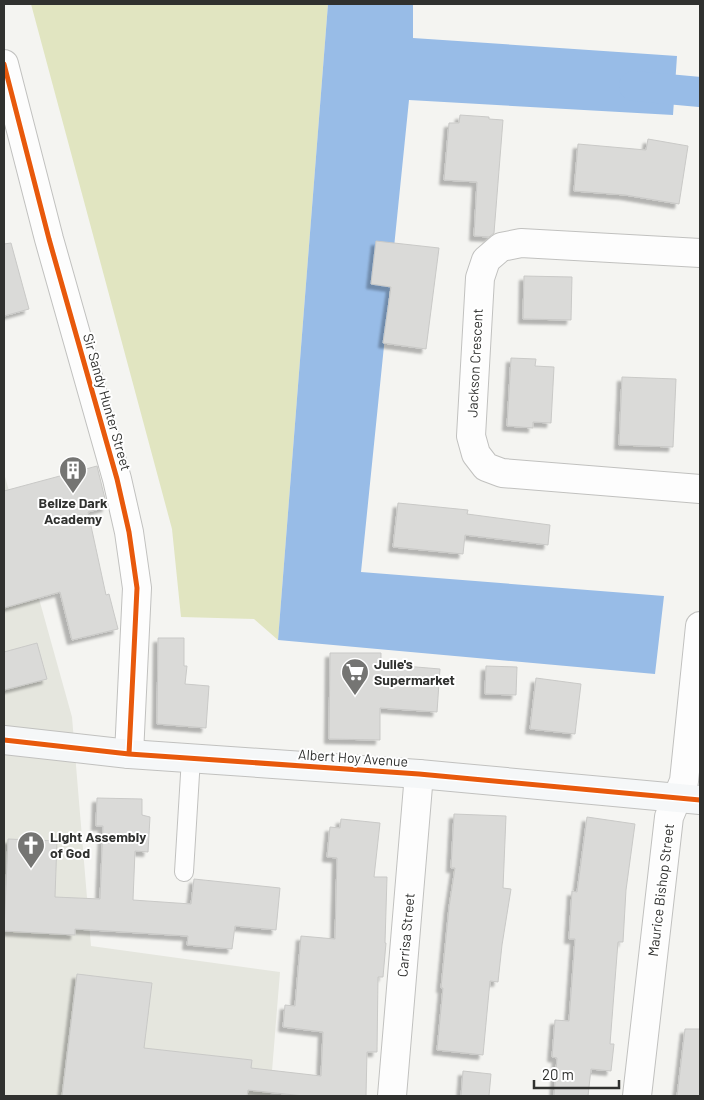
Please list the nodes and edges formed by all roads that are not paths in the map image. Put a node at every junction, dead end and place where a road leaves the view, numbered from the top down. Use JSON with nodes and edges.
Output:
{"nodes":[{"id":1,"x":4,"y":64,"type":"edge"},
{"id":2,"x":700,"y":253,"type":"edge"},
{"id":3,"x":700,"y":489,"type":"edge"},
{"id":4,"x":700,"y":626,"type":"edge"},
{"id":5,"x":4,"y":740,"type":"edge"},
{"id":6,"x":129,"y":754,"type":"junction"},
{"id":7,"x":191,"y":758,"type":"junction"},
{"id":8,"x":419,"y":774,"type":"junction"},
{"id":9,"x":688,"y":799,"type":"edge"},
{"id":10,"x":184,"y":872,"type":"dead end"},
{"id":11,"x":392,"y":1096,"type":"edge"},
{"id":12,"x":637,"y":1096,"type":"edge"}],
"edges":[{"from":1,"to":6,"type":"street","name":"Sir Sandy Hunter Street"},
{"from":2,"to":3,"type":"street","name":"Jackson Crescent"},
{"from":4,"to":9,"type":"street","name":"Maurice Bishop Street"},
{"from":5,"to":6,"type":"street","name":"Albert Hoy Avenue"},
{"from":6,"to":7,"type":"street","name":"Albert Hoy Avenue"},
{"from":7,"to":8,"type":"street","name":"Albert Hoy Avenue"},
{"from":7,"to":10,"type":"lane"},
{"from":8,"to":9,"type":"street","name":"Albert Hoy Avenue"},
{"from":8,"to":11,"type":"street","name":"Carrisa Street"},
{"from":9,"to":12,"type":"street","name":"Maurice Bishop Street"}]}
